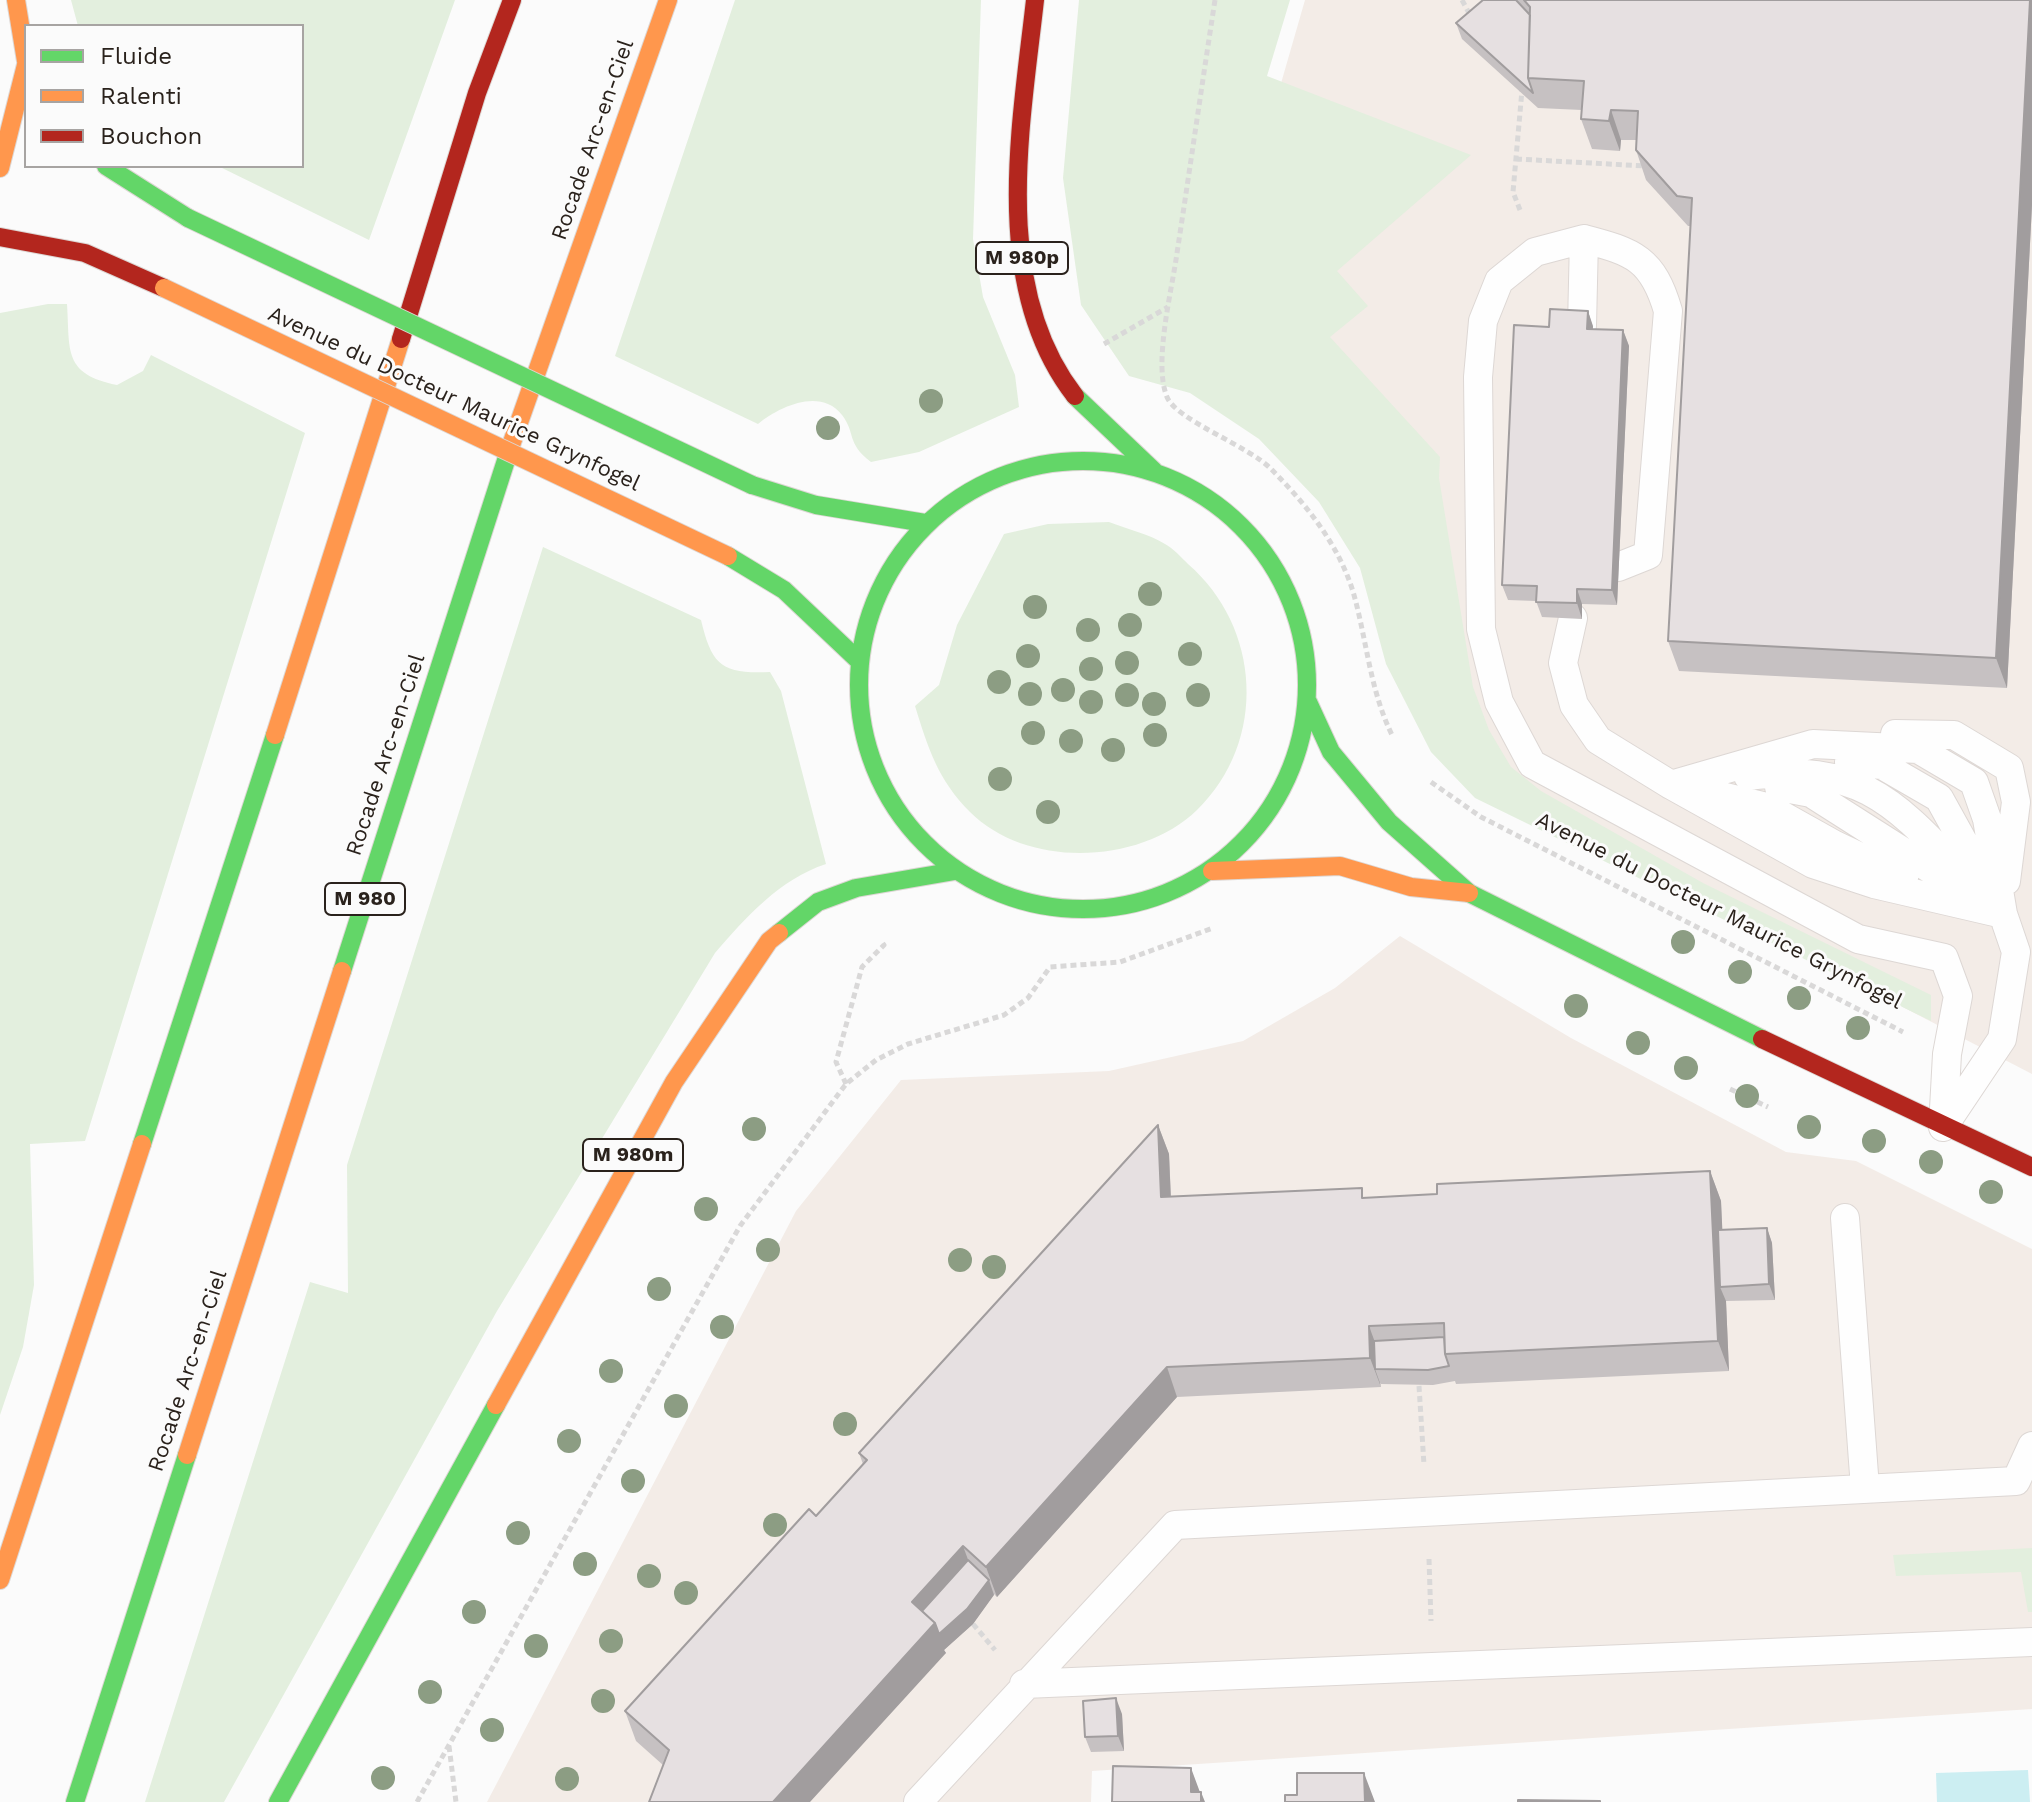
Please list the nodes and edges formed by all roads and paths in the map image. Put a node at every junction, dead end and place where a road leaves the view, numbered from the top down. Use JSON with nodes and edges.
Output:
{"nodes":[{"id":1,"x":16,"y":0,"type":"edge"},
{"id":2,"x":512,"y":0,"type":"edge"},
{"id":3,"x":668,"y":0,"type":"edge"},
{"id":4,"x":1035,"y":0,"type":"edge"},
{"id":5,"x":1215,"y":0,"type":"edge"},
{"id":6,"x":1462,"y":0,"type":"edge"},
{"id":7,"x":1478,"y":24,"type":"edge"},
{"id":8,"x":24,"y":50,"type":"edge"},
{"id":9,"x":24,"y":71,"type":"edge"},
{"id":10,"x":1523,"y":81,"type":"edge"},
{"id":11,"x":1516,"y":159,"type":"junction"},
{"id":12,"x":1647,"y":166,"type":"edge"},
{"id":13,"x":0,"y":168,"type":"edge"},
{"id":14,"x":109,"y":168,"type":"edge"},
{"id":15,"x":0,"y":237,"type":"edge"},
{"id":16,"x":1584,"y":239,"type":"junction"},
{"id":17,"x":1535,"y":252,"type":"junction"},
{"id":18,"x":1169,"y":307,"type":"junction"},
{"id":19,"x":1582,"y":326,"type":"edge"},
{"id":20,"x":1100,"y":347,"type":"dead end"},
{"id":21,"x":1154,"y":471,"type":"junction"},
{"id":22,"x":925,"y":523,"type":"junction"},
{"id":23,"x":1618,"y":567,"type":"dead end"},
{"id":24,"x":1573,"y":618,"type":"edge"},
{"id":25,"x":858,"y":660,"type":"junction"},
{"id":26,"x":1308,"y":702,"type":"junction"},
{"id":27,"x":1394,"y":738,"type":"dead end"},
{"id":28,"x":1428,"y":779,"type":"dead end"},
{"id":29,"x":1671,"y":785,"type":"junction"},
{"id":30,"x":2032,"y":815,"type":"edge"},
{"id":31,"x":955,"y":871,"type":"junction"},
{"id":32,"x":1212,"y":871,"type":"junction"},
{"id":33,"x":1469,"y":893,"type":"junction"},
{"id":34,"x":2003,"y":914,"type":"junction"},
{"id":35,"x":1221,"y":926,"type":"dead end"},
{"id":36,"x":875,"y":934,"type":"dead end"},
{"id":37,"x":1947,"y":1054,"type":"junction"},
{"id":38,"x":846,"y":1084,"type":"junction"},
{"id":39,"x":1943,"y":1127,"type":"junction"},
{"id":40,"x":2032,"y":1167,"type":"edge"},
{"id":41,"x":1845,"y":1218,"type":"dead end"},
{"id":42,"x":2032,"y":1446,"type":"edge"},
{"id":43,"x":2024,"y":1480,"type":"edge"},
{"id":44,"x":1865,"y":1488,"type":"junction"},
{"id":45,"x":0,"y":1580,"type":"edge"},
{"id":46,"x":2032,"y":1642,"type":"edge"},
{"id":47,"x":1024,"y":1684,"type":"junction"},
{"id":48,"x":448,"y":1745,"type":"junction"},
{"id":49,"x":75,"y":1802,"type":"edge"},
{"id":50,"x":278,"y":1802,"type":"edge"},
{"id":51,"x":417,"y":1802,"type":"edge"},
{"id":52,"x":456,"y":1802,"type":"edge"},
{"id":53,"x":918,"y":1802,"type":"edge"}],
"edges":[{"from":1,"to":8,"type":"main road"},
{"from":2,"to":45,"type":"main road"},
{"from":3,"to":49,"type":"main road","name":"Rocade Arc-en-Ciel","number":"M 980"},
{"from":4,"to":21,"type":"main road","number":"M 980p"},
{"from":5,"to":18,"type":"path"},
{"from":6,"to":7,"type":"path"},
{"from":9,"to":13,"type":"main road"},
{"from":10,"to":11,"type":"path"},
{"from":11,"to":12,"type":"path"},
{"from":11,"to":17,"type":"path"},
{"from":14,"to":22,"type":"main road","bridge":true},
{"from":15,"to":25,"type":"main road","name":"Avenue du Docteur Maurice Grynfogel","bridge":true},
{"from":16,"to":17,"type":"lane"},
{"from":16,"to":19,"type":"lane"},
{"from":16,"to":23,"type":"lane"},
{"from":17,"to":37,"type":"lane"},
{"from":18,"to":20,"type":"path"},
{"from":18,"to":27,"type":"path"},
{"from":21,"to":22,"type":"main road"},
{"from":21,"to":26,"type":"main road"},
{"from":22,"to":25,"type":"main road"},
{"from":24,"to":29,"type":"lane"},
{"from":25,"to":31,"type":"main road"},
{"from":26,"to":32,"type":"main road"},
{"from":26,"to":33,"type":"main road"},
{"from":28,"to":37,"type":"path","name":"Avenue du Docteur Maurice Grynfogel"},
{"from":29,"to":34,"type":"lane"},
{"from":29,"to":34,"type":"lane"},
{"from":29,"to":34,"type":"lane"},
{"from":29,"to":34,"type":"lane"},
{"from":29,"to":34,"type":"lane"},
{"from":30,"to":34,"type":"lane"},
{"from":31,"to":32,"type":"main road"},
{"from":31,"to":50,"type":"main road","number":"M 980m"},
{"from":32,"to":33,"type":"main road"},
{"from":33,"to":39,"type":"main road"},
{"from":34,"to":39,"type":"lane"},
{"from":35,"to":38,"type":"path"},
{"from":36,"to":38,"type":"path"},
{"from":37,"to":39,"type":"lane"},
{"from":38,"to":48,"type":"path"},
{"from":39,"to":40,"type":"main road"},
{"from":41,"to":44,"type":"lane"},
{"from":42,"to":43,"type":"lane"},
{"from":43,"to":44,"type":"lane"},
{"from":44,"to":47,"type":"lane"},
{"from":46,"to":47,"type":"lane"},
{"from":47,"to":53,"type":"lane"},
{"from":48,"to":51,"type":"path"},
{"from":48,"to":52,"type":"path"}]}
